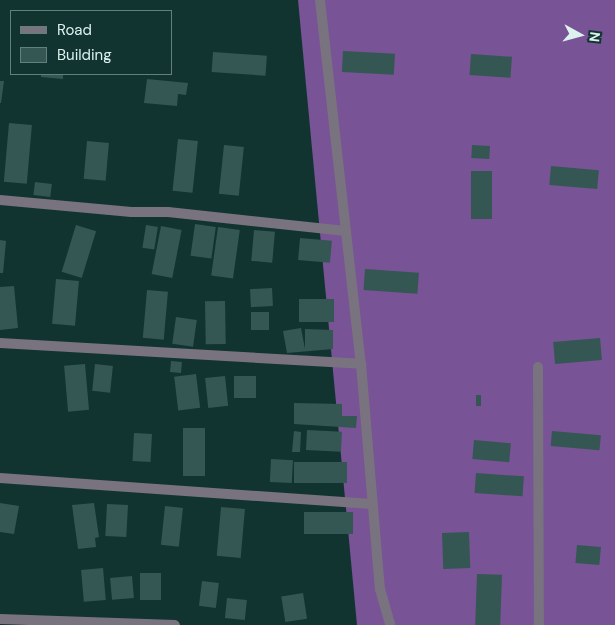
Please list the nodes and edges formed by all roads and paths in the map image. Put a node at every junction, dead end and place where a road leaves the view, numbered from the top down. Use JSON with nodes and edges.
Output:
{"nodes":[{"id":1,"x":320,"y":0,"type":"edge"},
{"id":2,"x":0,"y":200,"type":"edge"},
{"id":3,"x":346,"y":231,"type":"junction"},
{"id":4,"x":0,"y":343,"type":"edge"},
{"id":5,"x":361,"y":364,"type":"junction"},
{"id":6,"x":538,"y":367,"type":"dead end"},
{"id":7,"x":0,"y":478,"type":"edge"},
{"id":8,"x":372,"y":504,"type":"junction"},
{"id":9,"x":0,"y":619,"type":"edge"},
{"id":10,"x":174,"y":625,"type":"edge"},
{"id":11,"x":390,"y":625,"type":"edge"},
{"id":12,"x":539,"y":625,"type":"edge"}],
"edges":[{"from":1,"to":3,"type":"street"},
{"from":2,"to":3,"type":"street"},
{"from":3,"to":5,"type":"street"},
{"from":4,"to":5,"type":"street"},
{"from":5,"to":8,"type":"street"},
{"from":6,"to":12,"type":"street"},
{"from":7,"to":8,"type":"street"},
{"from":8,"to":11,"type":"street"},
{"from":9,"to":10,"type":"street"}]}
